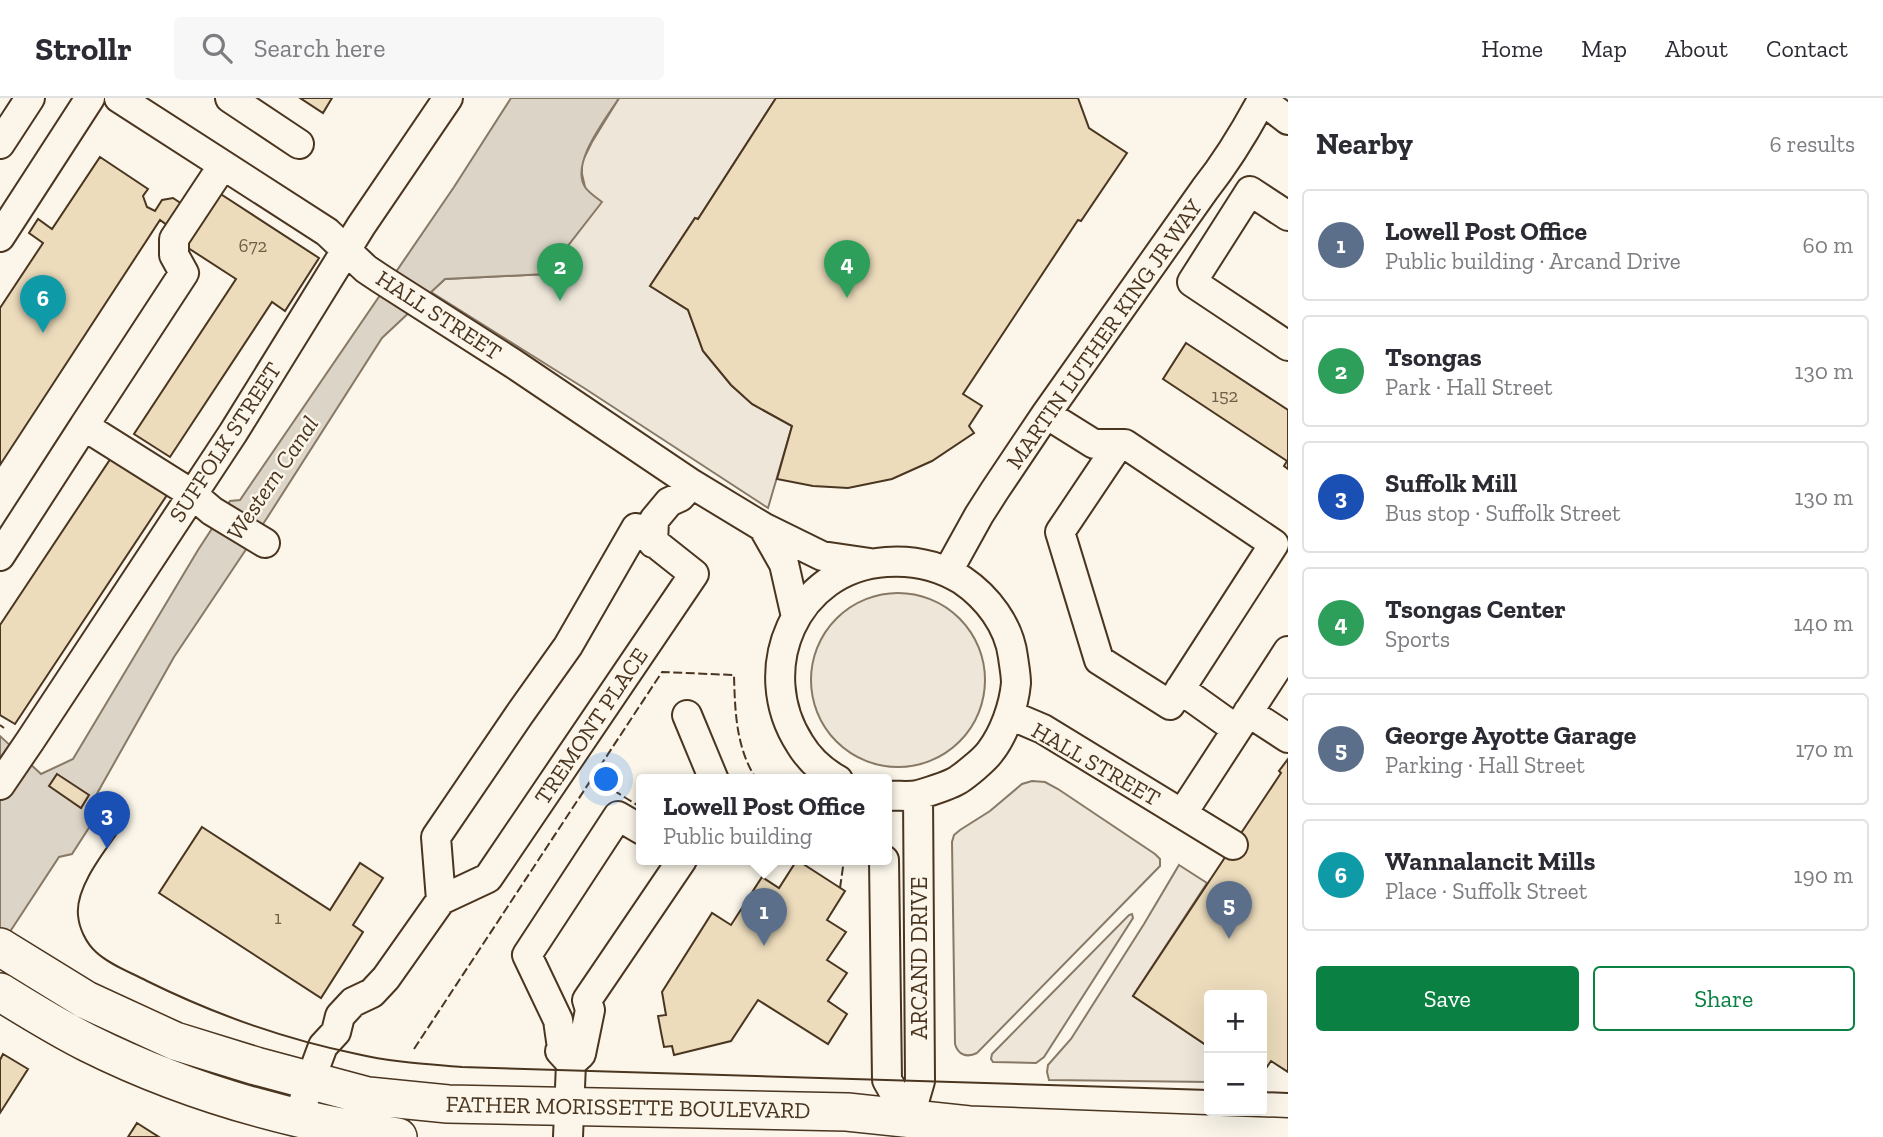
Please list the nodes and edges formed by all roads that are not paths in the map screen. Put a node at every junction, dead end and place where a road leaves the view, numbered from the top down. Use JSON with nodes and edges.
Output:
{"nodes":[{"id":1,"x":30,"y":98,"type":"edge"},
{"id":2,"x":90,"y":98,"type":"edge"},
{"id":3,"x":119,"y":98,"type":"edge"},
{"id":4,"x":230,"y":98,"type":"edge"},
{"id":5,"x":447,"y":98,"type":"edge"},
{"id":6,"x":1262,"y":99,"type":"edge"},
{"id":7,"x":155,"y":107,"type":"edge"},
{"id":8,"x":1288,"y":120,"type":"edge"},
{"id":9,"x":0,"y":144,"type":"edge"},
{"id":10,"x":299,"y":144,"type":"dead end"},
{"id":11,"x":223,"y":165,"type":"junction"},
{"id":12,"x":1205,"y":189,"type":"junction"},
{"id":13,"x":1239,"y":211,"type":"junction"},
{"id":14,"x":1288,"y":216,"type":"edge"},
{"id":15,"x":0,"y":237,"type":"edge"},
{"id":16,"x":346,"y":250,"type":"junction"},
{"id":17,"x":1288,"y":346,"type":"edge"},
{"id":18,"x":1046,"y":414,"type":"junction"},
{"id":19,"x":84,"y":426,"type":"junction"},
{"id":20,"x":1119,"y":444,"type":"junction"},
{"id":21,"x":686,"y":491,"type":"junction"},
{"id":22,"x":202,"y":502,"type":"junction"},
{"id":23,"x":763,"y":527,"type":"junction"},
{"id":24,"x":265,"y":543,"type":"dead end"},
{"id":25,"x":653,"y":543,"type":"junction"},
{"id":26,"x":0,"y":556,"type":"edge"},
{"id":27,"x":870,"y":563,"type":"junction"},
{"id":28,"x":948,"y":571,"type":"junction"},
{"id":29,"x":796,"y":617,"type":"junction"},
{"id":30,"x":1288,"y":650,"type":"edge"},
{"id":31,"x":1175,"y":697,"type":"junction"},
{"id":32,"x":687,"y":715,"type":"dead end"},
{"id":33,"x":1010,"y":715,"type":"junction"},
{"id":34,"x":1242,"y":721,"type":"junction"},
{"id":35,"x":1288,"y":738,"type":"edge"},
{"id":36,"x":712,"y":774,"type":"edge"},
{"id":37,"x":828,"y":774,"type":"edge"},
{"id":38,"x":0,"y":785,"type":"edge"},
{"id":39,"x":918,"y":795,"type":"junction"},
{"id":40,"x":892,"y":796,"type":"edge"},
{"id":41,"x":1181,"y":814,"type":"junction"},
{"id":42,"x":636,"y":826,"type":"edge"},
{"id":43,"x":1233,"y":845,"type":"dead end"},
{"id":44,"x":679,"y":865,"type":"edge"},
{"id":45,"x":884,"y":865,"type":"edge"},
{"id":46,"x":441,"y":900,"type":"junction"},
{"id":47,"x":2,"y":948,"type":"edge"},
{"id":48,"x":0,"y":992,"type":"edge"},
{"id":49,"x":587,"y":1000,"type":"junction"},
{"id":50,"x":558,"y":1020,"type":"junction"},
{"id":51,"x":571,"y":1063,"type":"junction"},
{"id":52,"x":310,"y":1081,"type":"junction"},
{"id":53,"x":298,"y":1119,"type":"junction"},
{"id":54,"x":568,"y":1121,"type":"edge"},
{"id":55,"x":909,"y":1128,"type":"edge"},
{"id":56,"x":398,"y":1137,"type":"edge"},
{"id":57,"x":1288,"y":1137,"type":"edge"}],
"edges":[{"from":1,"to":9,"type":"street"},
{"from":2,"to":15,"type":"street"},
{"from":3,"to":7,"type":"street","name":"HALL STREET"},
{"from":4,"to":10,"type":"street"},
{"from":5,"to":16,"type":"street","name":"SUFFOLK STREET"},
{"from":6,"to":8,"type":"street"},
{"from":6,"to":12,"type":"street","name":"MARTIN LUTHER KING JR WAY"},
{"from":7,"to":11,"type":"street","name":"HALL STREET"},
{"from":11,"to":16,"type":"street","name":"HALL STREET"},
{"from":11,"to":19,"type":"street"},
{"from":12,"to":13,"type":"street"},
{"from":12,"to":18,"type":"street","name":"MARTIN LUTHER KING JR WAY"},
{"from":13,"to":14,"type":"street"},
{"from":13,"to":17,"type":"street"},
{"from":16,"to":21,"type":"street","name":"HALL STREET"},
{"from":16,"to":22,"type":"street","name":"SUFFOLK STREET"},
{"from":18,"to":20,"type":"street"},
{"from":18,"to":28,"type":"street","name":"MARTIN LUTHER KING JR WAY"},
{"from":19,"to":22,"type":"street"},
{"from":19,"to":26,"type":"street"},
{"from":20,"to":31,"type":"street"},
{"from":20,"to":31,"type":"street"},
{"from":21,"to":23,"type":"street","name":"HALL STREET"},
{"from":21,"to":25,"type":"street"},
{"from":22,"to":24,"type":"street"},
{"from":22,"to":38,"type":"street","name":"SUFFOLK STREET"},
{"from":23,"to":27,"type":"street","name":"HALL STREET"},
{"from":23,"to":29,"type":"street","name":"HALL STREET"},
{"from":25,"to":46,"type":"street","name":"TREMONT PLACE"},
{"from":25,"to":46,"type":"street","name":"TREMONT PLACE"},
{"from":27,"to":28,"type":"street"},
{"from":27,"to":29,"type":"street"},
{"from":28,"to":33,"type":"street"},
{"from":29,"to":37,"type":"street"},
{"from":30,"to":34,"type":"street"},
{"from":31,"to":34,"type":"street"},
{"from":32,"to":36,"type":"street"},
{"from":33,"to":39,"type":"street"},
{"from":33,"to":41,"type":"street","name":"HALL STREET"},
{"from":34,"to":35,"type":"street"},
{"from":34,"to":41,"type":"street"},
{"from":39,"to":40,"type":"street"},
{"from":39,"to":55,"type":"street","name":"ARCAND DRIVE"},
{"from":41,"to":43,"type":"street","name":"HALL STREET"},
{"from":42,"to":50,"type":"street"},
{"from":44,"to":49,"type":"street"},
{"from":45,"to":55,"type":"street","name":"ARCAND DRIVE"},
{"from":46,"to":52,"type":"street","name":"TREMONT PLACE"},
{"from":47,"to":52,"type":"main road","name":"FATHER MORISSETTE BOULEVARD"},
{"from":48,"to":53,"type":"main road"},
{"from":49,"to":50,"type":"street"},
{"from":49,"to":51,"type":"street"},
{"from":50,"to":51,"type":"street"},
{"from":51,"to":54,"type":"street"},
{"from":52,"to":53,"type":"street","name":"TREMONT PLACE"},
{"from":52,"to":54,"type":"main road","name":"FATHER MORISSETTE BOULEVARD"},
{"from":53,"to":56,"type":"main road"},
{"from":54,"to":55,"type":"main road","name":"FATHER MORISSETTE BOULEVARD"},
{"from":55,"to":57,"type":"main road","name":"FATHER MORISSETTE BOULEVARD"}]}
